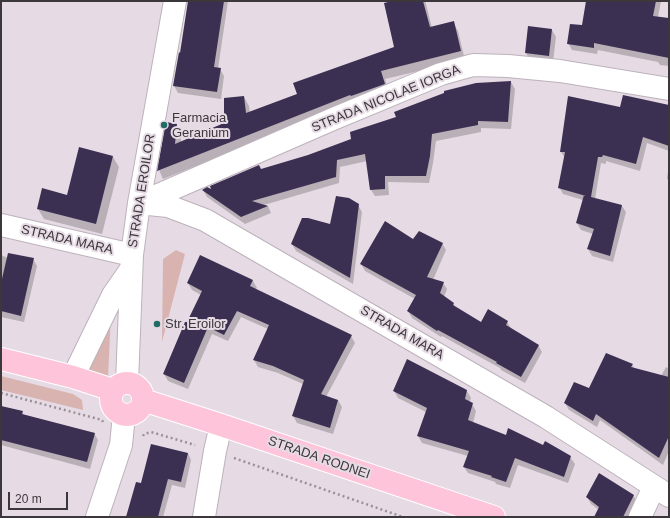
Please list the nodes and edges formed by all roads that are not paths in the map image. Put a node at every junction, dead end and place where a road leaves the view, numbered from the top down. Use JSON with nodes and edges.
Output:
{"nodes":[{"id":1,"x":175,"y":1,"type":"edge"},
{"id":2,"x":669,"y":90,"type":"edge"},
{"id":3,"x":139,"y":203,"type":"junction"},
{"id":4,"x":1,"y":225,"type":"edge"},
{"id":5,"x":132,"y":262,"type":"junction"},
{"id":6,"x":1,"y":359,"type":"edge"},
{"id":7,"x":74,"y":377,"type":"junction"},
{"id":8,"x":120,"y":387,"type":"junction"},
{"id":9,"x":143,"y":400,"type":"junction"},
{"id":10,"x":124,"y":415,"type":"junction"},
{"id":11,"x":222,"y":425,"type":"junction"},
{"id":12,"x":662,"y":492,"type":"edge"},
{"id":13,"x":97,"y":517,"type":"edge"},
{"id":14,"x":204,"y":517,"type":"edge"},
{"id":15,"x":494,"y":517,"type":"edge"},
{"id":16,"x":640,"y":517,"type":"edge"}],
"edges":[{"from":1,"to":3,"type":"street","name":"STRADA EROILOR"},
{"from":2,"to":3,"type":"street","name":"STRADA NICOLAE IORGA"},
{"from":3,"to":5,"type":"street","name":"STRADA EROILOR"},
{"from":3,"to":12,"type":"street","name":"STRADA MARA"},
{"from":4,"to":5,"type":"street","name":"STRADA MARA"},
{"from":5,"to":7,"type":"street"},
{"from":5,"to":8,"type":"street","name":"STRADA EROILOR"},
{"from":6,"to":7,"type":"main road"},
{"from":7,"to":8,"type":"main road"},
{"from":8,"to":9,"type":"main road"},
{"from":8,"to":10,"type":"main road"},
{"from":9,"to":10,"type":"main road"},
{"from":9,"to":11,"type":"main road","name":"STRADA RODNEI"},
{"from":10,"to":13,"type":"street"},
{"from":11,"to":14,"type":"street"},
{"from":11,"to":15,"type":"main road","name":"STRADA RODNEI"},
{"from":12,"to":16,"type":"street","name":"STRADA MARA"}]}
